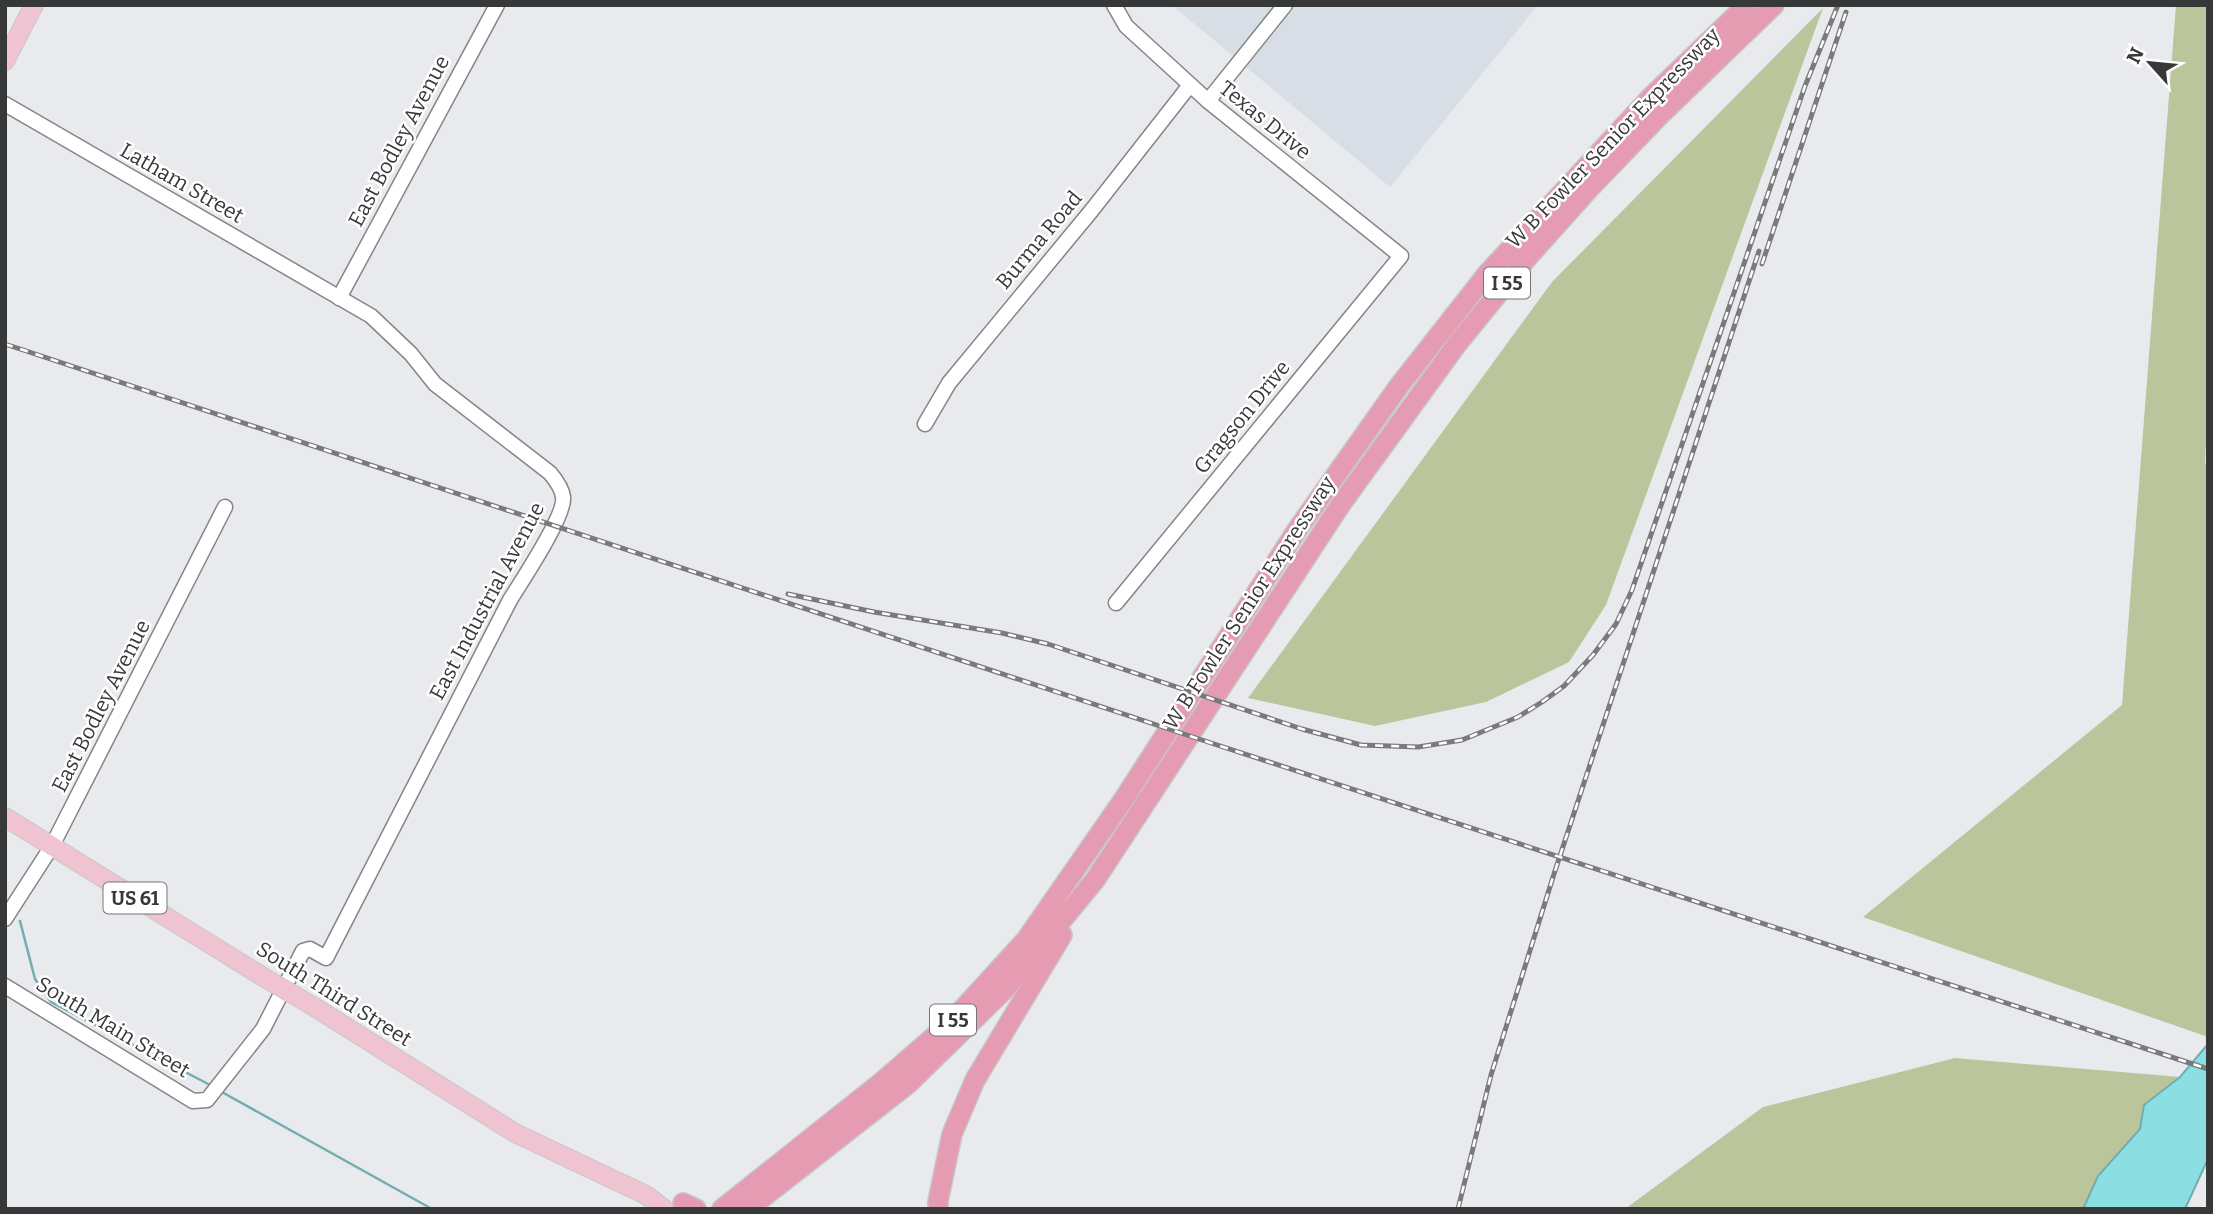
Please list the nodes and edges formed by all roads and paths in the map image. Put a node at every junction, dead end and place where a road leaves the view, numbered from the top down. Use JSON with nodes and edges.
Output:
{"nodes":[{"id":1,"x":34,"y":5,"type":"edge"},
{"id":2,"x":497,"y":5,"type":"edge"},
{"id":3,"x":1114,"y":5,"type":"edge"},
{"id":4,"x":1285,"y":5,"type":"edge"},
{"id":5,"x":1747,"y":5,"type":"edge"},
{"id":6,"x":1774,"y":5,"type":"edge"},
{"id":7,"x":5,"y":61,"type":"edge"},
{"id":8,"x":1190,"y":85,"type":"junction"},
{"id":9,"x":1208,"y":100,"type":"junction"},
{"id":10,"x":5,"y":104,"type":"edge"},
{"id":11,"x":1401,"y":256,"type":"joint"},
{"id":12,"x":339,"y":298,"type":"junction"},
{"id":13,"x":925,"y":424,"type":"dead end"},
{"id":14,"x":225,"y":507,"type":"dead end"},
{"id":15,"x":1116,"y":603,"type":"dead end"},
{"id":16,"x":5,"y":817,"type":"edge"},
{"id":17,"x":52,"y":846,"type":"junction"},
{"id":18,"x":1095,"y":880,"type":"junction"},
{"id":19,"x":5,"y":919,"type":"edge"},
{"id":20,"x":326,"y":958,"type":"joint"},
{"id":21,"x":5,"y":986,"type":"edge"},
{"id":22,"x":681,"y":1207,"type":"edge"},
{"id":23,"x":722,"y":1209,"type":"edge"},
{"id":24,"x":748,"y":1209,"type":"edge"},
{"id":25,"x":938,"y":1209,"type":"edge"}],
"edges":[{"from":1,"to":7,"type":"main road"},
{"from":2,"to":12,"type":"street","name":"East Bodley Avenue"},
{"from":3,"to":8,"type":"street","name":"Texas Drive"},
{"from":4,"to":9,"type":"street"},
{"from":5,"to":23,"type":"highway","name":"W B Fowler Senior Expressway","number":"I 55"},
{"from":6,"to":18,"type":"highway","name":"W B Fowler Senior Expressway","number":"I 55"},
{"from":8,"to":9,"type":"street","name":"Texas Drive"},
{"from":8,"to":13,"type":"street","name":"Burma Road"},
{"from":9,"to":11,"type":"street","name":"Texas Drive"},
{"from":10,"to":12,"type":"street","name":"Latham Street"},
{"from":11,"to":15,"type":"street","name":"Gragson Drive"},
{"from":12,"to":20,"type":"street","name":"East Industrial Avenue"},
{"from":14,"to":17,"type":"street","name":"East Bodley Avenue"},
{"from":16,"to":17,"type":"main road","name":"South Third Street","number":"US 61"},
{"from":17,"to":19,"type":"street","name":"East Bodley Avenue"},
{"from":17,"to":22,"type":"main road","name":"South Third Street","number":"US 61","bridge":true},
{"from":18,"to":24,"type":"highway","name":"W B Fowler Senior Expressway","number":"I 55"},
{"from":18,"to":25,"type":"highway"},
{"from":20,"to":21,"type":"street","name":"South Main Street"}]}
